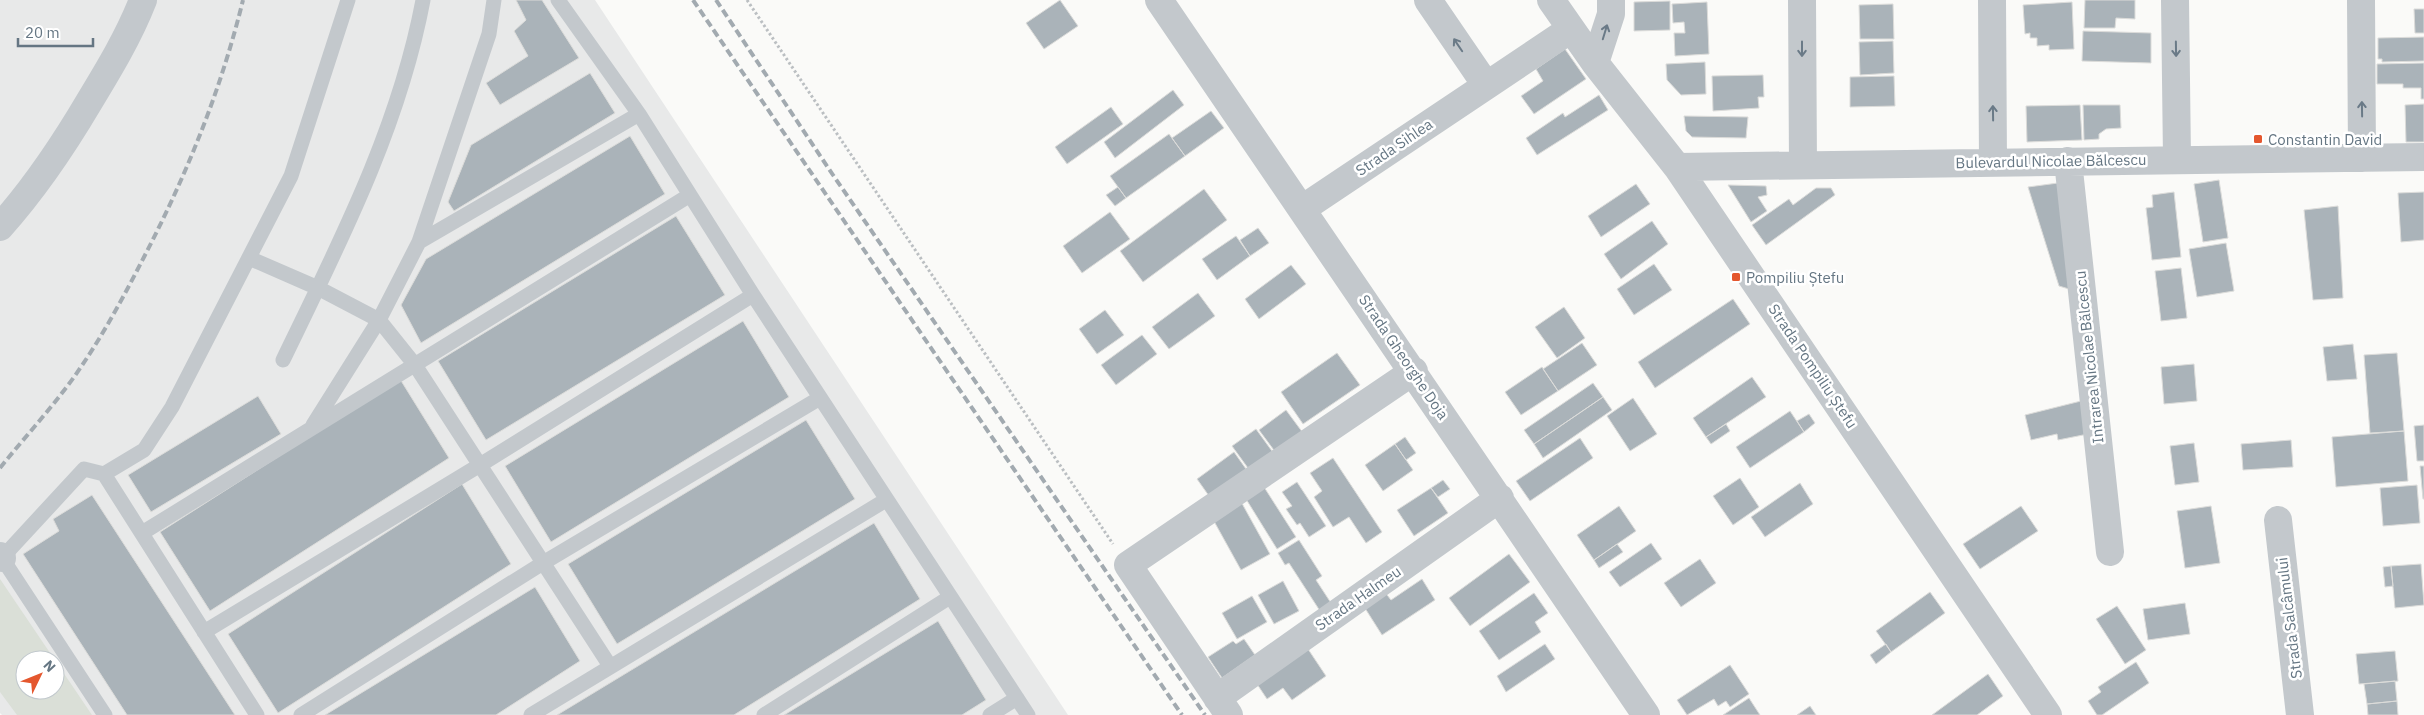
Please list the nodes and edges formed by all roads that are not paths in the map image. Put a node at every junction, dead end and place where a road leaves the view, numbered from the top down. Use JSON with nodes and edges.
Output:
{"nodes":[{"id":1,"x":143,"y":0,"type":"edge"},
{"id":2,"x":348,"y":0,"type":"edge"},
{"id":3,"x":423,"y":0,"type":"edge"},
{"id":4,"x":494,"y":0,"type":"edge"},
{"id":5,"x":558,"y":0,"type":"edge"},
{"id":6,"x":1159,"y":0,"type":"edge"},
{"id":7,"x":1428,"y":0,"type":"edge"},
{"id":8,"x":1551,"y":0,"type":"edge"},
{"id":9,"x":1611,"y":0,"type":"edge"},
{"id":10,"x":1802,"y":0,"type":"edge"},
{"id":11,"x":1992,"y":0,"type":"edge"},
{"id":12,"x":2175,"y":0,"type":"edge"},
{"id":13,"x":2361,"y":0,"type":"edge"},
{"id":14,"x":1571,"y":29,"type":"junction"},
{"id":15,"x":1595,"y":63,"type":"junction"},
{"id":16,"x":1486,"y":85,"type":"junction"},
{"id":17,"x":639,"y":114,"type":"junction"},
{"id":18,"x":2424,"y":157,"type":"edge"},
{"id":19,"x":2362,"y":158,"type":"junction"},
{"id":20,"x":2177,"y":159,"type":"junction"},
{"id":21,"x":2068,"y":161,"type":"junction"},
{"id":22,"x":1993,"y":162,"type":"junction"},
{"id":23,"x":1803,"y":165,"type":"junction"},
{"id":24,"x":1677,"y":167,"type":"junction"},
{"id":25,"x":690,"y":195,"type":"junction"},
{"id":26,"x":1302,"y":209,"type":"junction"},
{"id":27,"x":0,"y":227,"type":"edge"},
{"id":28,"x":419,"y":242,"type":"junction"},
{"id":29,"x":249,"y":258,"type":"junction"},
{"id":30,"x":318,"y":288,"type":"junction"},
{"id":31,"x":753,"y":295,"type":"junction"},
{"id":32,"x":379,"y":320,"type":"junction"},
{"id":33,"x":284,"y":360,"type":"dead end"},
{"id":34,"x":414,"y":365,"type":"junction"},
{"id":35,"x":1414,"y":372,"type":"junction"},
{"id":36,"x":820,"y":398,"type":"junction"},
{"id":37,"x":311,"y":429,"type":"junction"},
{"id":38,"x":480,"y":465,"type":"junction"},
{"id":39,"x":104,"y":474,"type":"junction"},
{"id":40,"x":1500,"y":498,"type":"junction"},
{"id":41,"x":886,"y":500,"type":"junction"},
{"id":42,"x":2278,"y":520,"type":"dead end"},
{"id":43,"x":142,"y":533,"type":"junction"},
{"id":44,"x":2110,"y":552,"type":"dead end"},
{"id":45,"x":1,"y":558,"type":"edge"},
{"id":46,"x":543,"y":563,"type":"junction"},
{"id":47,"x":950,"y":597,"type":"junction"},
{"id":48,"x":204,"y":632,"type":"junction"},
{"id":49,"x":610,"y":666,"type":"junction"},
{"id":50,"x":1017,"y":698,"type":"junction"},
{"id":51,"x":1223,"y":707,"type":"edge"},
{"id":52,"x":105,"y":715,"type":"edge"},
{"id":53,"x":257,"y":715,"type":"edge"},
{"id":54,"x":300,"y":715,"type":"edge"},
{"id":55,"x":531,"y":715,"type":"edge"},
{"id":56,"x":764,"y":715,"type":"edge"},
{"id":57,"x":990,"y":715,"type":"edge"},
{"id":58,"x":1028,"y":715,"type":"edge"},
{"id":59,"x":1646,"y":715,"type":"edge"},
{"id":60,"x":2048,"y":715,"type":"edge"},
{"id":61,"x":2300,"y":715,"type":"edge"}],
"edges":[{"from":1,"to":27,"type":"street"},
{"from":2,"to":29,"type":"lane"},
{"from":3,"to":30,"type":"lane"},
{"from":4,"to":28,"type":"lane"},
{"from":5,"to":17,"type":"lane"},
{"from":6,"to":26,"type":"street","name":"Strada Gheorghe Doja"},
{"from":16,"to":7,"type":"street","one_way":true},
{"from":8,"to":14,"type":"street","name":"Strada Pompiliu Ștefu"},
{"from":15,"to":9,"type":"street","one_way":true},
{"from":10,"to":23,"type":"street","one_way":true},
{"from":22,"to":11,"type":"street","one_way":true},
{"from":12,"to":20,"type":"street","one_way":true},
{"from":19,"to":13,"type":"street","one_way":true},
{"from":14,"to":15,"type":"street","name":"Strada Pompiliu Ștefu"},
{"from":14,"to":16,"type":"street","name":"Strada Sihlea"},
{"from":15,"to":24,"type":"street","name":"Strada Pompiliu Ștefu"},
{"from":16,"to":26,"type":"street","name":"Strada Sihlea"},
{"from":17,"to":25,"type":"lane"},
{"from":17,"to":28,"type":"lane"},
{"from":18,"to":19,"type":"street","name":"Bulevardul Nicolae Bălcescu"},
{"from":19,"to":20,"type":"street","name":"Bulevardul Nicolae Bălcescu"},
{"from":20,"to":21,"type":"street","name":"Bulevardul Nicolae Bălcescu"},
{"from":21,"to":22,"type":"street","name":"Bulevardul Nicolae Bălcescu"},
{"from":21,"to":44,"type":"street","name":"Intrarea Nicolae Bălcescu"},
{"from":22,"to":23,"type":"street","name":"Bulevardul Nicolae Bălcescu"},
{"from":23,"to":24,"type":"street","name":"Bulevardul Nicolae Bălcescu"},
{"from":24,"to":60,"type":"street","name":"Strada Pompiliu Ștefu"},
{"from":25,"to":31,"type":"lane"},
{"from":25,"to":34,"type":"lane"},
{"from":26,"to":35,"type":"street","name":"Strada Gheorghe Doja"},
{"from":28,"to":32,"type":"lane"},
{"from":29,"to":30,"type":"lane"},
{"from":29,"to":39,"type":"lane"},
{"from":30,"to":32,"type":"lane"},
{"from":30,"to":33,"type":"lane"},
{"from":31,"to":36,"type":"lane"},
{"from":31,"to":38,"type":"lane"},
{"from":32,"to":34,"type":"lane"},
{"from":32,"to":37,"type":"lane"},
{"from":34,"to":37,"type":"lane"},
{"from":34,"to":38,"type":"lane"},
{"from":35,"to":40,"type":"street","name":"Strada Gheorghe Doja"},
{"from":35,"to":51,"type":"street"},
{"from":36,"to":41,"type":"lane"},
{"from":36,"to":46,"type":"lane"},
{"from":37,"to":43,"type":"lane"},
{"from":38,"to":46,"type":"lane"},
{"from":38,"to":48,"type":"lane"},
{"from":39,"to":43,"type":"lane"},
{"from":39,"to":45,"type":"lane"},
{"from":40,"to":51,"type":"street","name":"Strada Halmeu"},
{"from":40,"to":59,"type":"street","name":"Strada Gheorghe Doja"},
{"from":41,"to":47,"type":"lane"},
{"from":41,"to":49,"type":"lane"},
{"from":42,"to":61,"type":"street","name":"Strada Salcâmului"},
{"from":43,"to":48,"type":"lane"},
{"from":45,"to":52,"type":"lane"},
{"from":46,"to":49,"type":"lane"},
{"from":46,"to":54,"type":"lane"},
{"from":47,"to":50,"type":"lane"},
{"from":47,"to":56,"type":"lane"},
{"from":48,"to":53,"type":"lane"},
{"from":49,"to":55,"type":"lane"},
{"from":50,"to":57,"type":"lane"},
{"from":50,"to":58,"type":"lane"}]}
